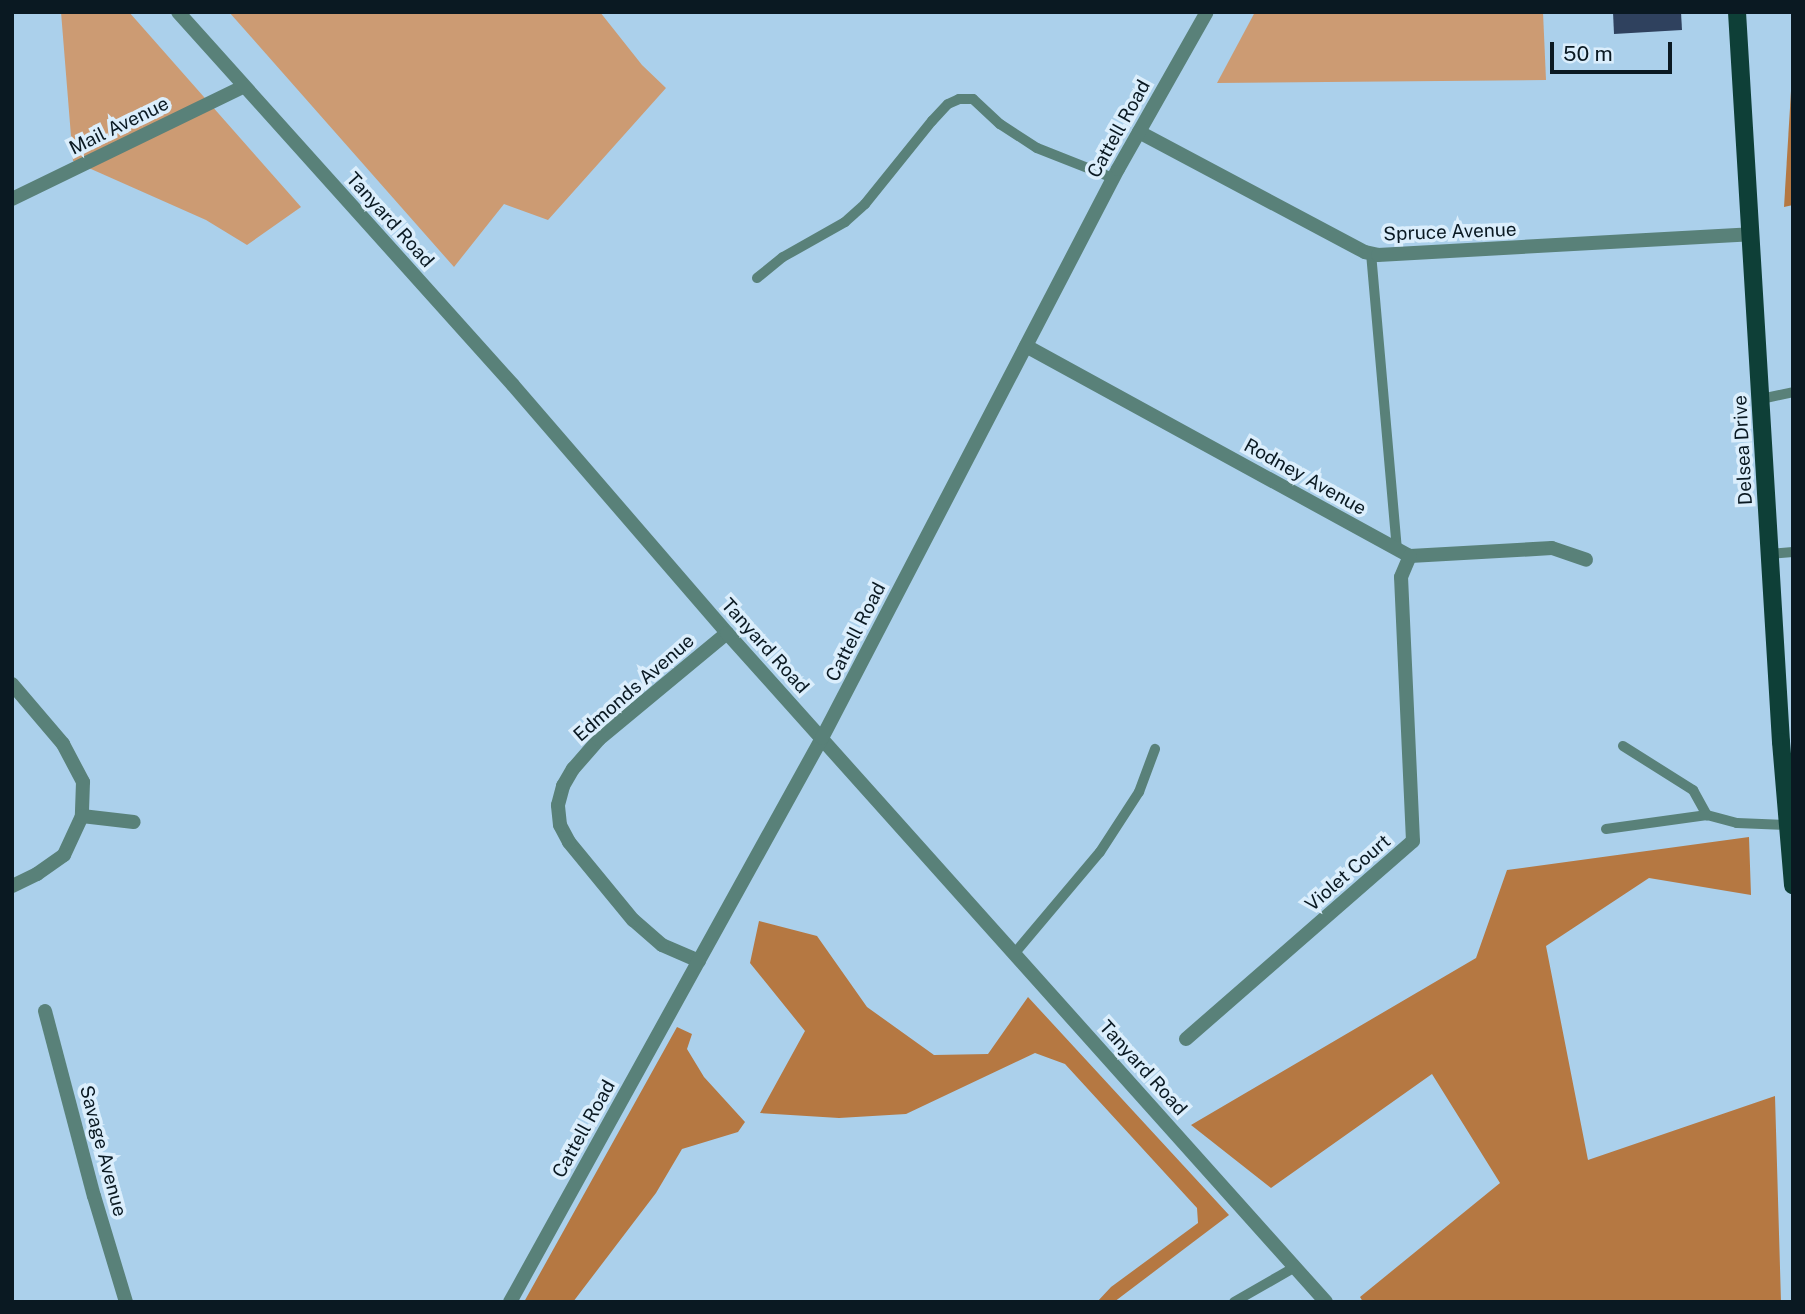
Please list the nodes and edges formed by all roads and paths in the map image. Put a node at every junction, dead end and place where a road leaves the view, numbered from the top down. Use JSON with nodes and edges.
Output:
{"nodes":[{"id":1,"x":178,"y":12,"type":"edge"},
{"id":2,"x":1207,"y":12,"type":"edge"},
{"id":3,"x":1737,"y":12,"type":"edge"},
{"id":4,"x":243,"y":87,"type":"junction"},
{"id":5,"x":1139,"y":132,"type":"junction"},
{"id":6,"x":1113,"y":178,"type":"junction"},
{"id":7,"x":12,"y":199,"type":"edge"},
{"id":8,"x":1750,"y":234,"type":"junction"},
{"id":9,"x":1371,"y":253,"type":"junction"},
{"id":10,"x":757,"y":278,"type":"dead end"},
{"id":11,"x":1026,"y":346,"type":"junction"},
{"id":12,"x":1793,"y":392,"type":"edge"},
{"id":13,"x":1761,"y":399,"type":"junction"},
{"id":14,"x":1404,"y":552,"type":"junction"},
{"id":15,"x":1793,"y":552,"type":"edge"},
{"id":16,"x":1770,"y":554,"type":"junction"},
{"id":17,"x":1586,"y":560,"type":"dead end"},
{"id":18,"x":727,"y":633,"type":"junction"},
{"id":19,"x":12,"y":684,"type":"edge"},
{"id":20,"x":822,"y":738,"type":"junction"},
{"id":21,"x":1623,"y":746,"type":"dead end"},
{"id":22,"x":1155,"y":749,"type":"dead end"},
{"id":23,"x":1707,"y":815,"type":"junction"},
{"id":24,"x":82,"y":816,"type":"junction"},
{"id":25,"x":134,"y":822,"type":"dead end"},
{"id":26,"x":1788,"y":825,"type":"junction"},
{"id":27,"x":1606,"y":829,"type":"dead end"},
{"id":28,"x":12,"y":886,"type":"edge"},
{"id":29,"x":1793,"y":886,"type":"edge"},
{"id":30,"x":1014,"y":954,"type":"junction"},
{"id":31,"x":699,"y":961,"type":"junction"},
{"id":32,"x":45,"y":1011,"type":"dead end"},
{"id":33,"x":1186,"y":1040,"type":"dead end"},
{"id":34,"x":1295,"y":1267,"type":"junction"},
{"id":35,"x":126,"y":1302,"type":"edge"},
{"id":36,"x":510,"y":1302,"type":"edge"},
{"id":37,"x":1234,"y":1302,"type":"edge"},
{"id":38,"x":1326,"y":1302,"type":"edge"}],
"edges":[{"from":1,"to":4,"type":"street","name":"Tanyard Road"},
{"from":2,"to":5,"type":"street","name":"Cattell Road"},
{"from":3,"to":8,"type":"main road","name":"Delsea Drive"},
{"from":4,"to":7,"type":"street","name":"Mail Avenue"},
{"from":4,"to":18,"type":"street","name":"Tanyard Road"},
{"from":5,"to":6,"type":"street","name":"Cattell Road"},
{"from":5,"to":9,"type":"street","name":"Spruce Avenue"},
{"from":6,"to":10,"type":"lane"},
{"from":6,"to":11,"type":"street","name":"Cattell Road"},
{"from":8,"to":9,"type":"street","name":"Spruce Avenue"},
{"from":8,"to":13,"type":"main road","name":"Delsea Drive"},
{"from":9,"to":14,"type":"lane"},
{"from":11,"to":14,"type":"street","name":"Rodney Avenue"},
{"from":11,"to":20,"type":"street","name":"Cattell Road"},
{"from":12,"to":13,"type":"lane"},
{"from":13,"to":16,"type":"main road","name":"Delsea Drive"},
{"from":14,"to":17,"type":"street"},
{"from":14,"to":33,"type":"street","name":"Violet Court"},
{"from":15,"to":16,"type":"lane"},
{"from":16,"to":26,"type":"main road","name":"Delsea Drive"},
{"from":18,"to":20,"type":"street","name":"Tanyard Road"},
{"from":18,"to":31,"type":"street","name":"Edmonds Avenue"},
{"from":19,"to":24,"type":"street"},
{"from":20,"to":30,"type":"street","name":"Tanyard Road"},
{"from":20,"to":31,"type":"street","name":"Cattell Road"},
{"from":21,"to":23,"type":"lane"},
{"from":22,"to":30,"type":"lane"},
{"from":23,"to":26,"type":"lane"},
{"from":23,"to":27,"type":"lane"},
{"from":24,"to":25,"type":"street"},
{"from":24,"to":28,"type":"street"},
{"from":26,"to":29,"type":"main road","name":"Delsea Drive"},
{"from":30,"to":34,"type":"street","name":"Tanyard Road"},
{"from":31,"to":36,"type":"street","name":"Cattell Road"},
{"from":32,"to":35,"type":"street","name":"Savage Avenue"},
{"from":34,"to":37,"type":"lane"},
{"from":34,"to":38,"type":"street","name":"Tanyard Road"}]}
